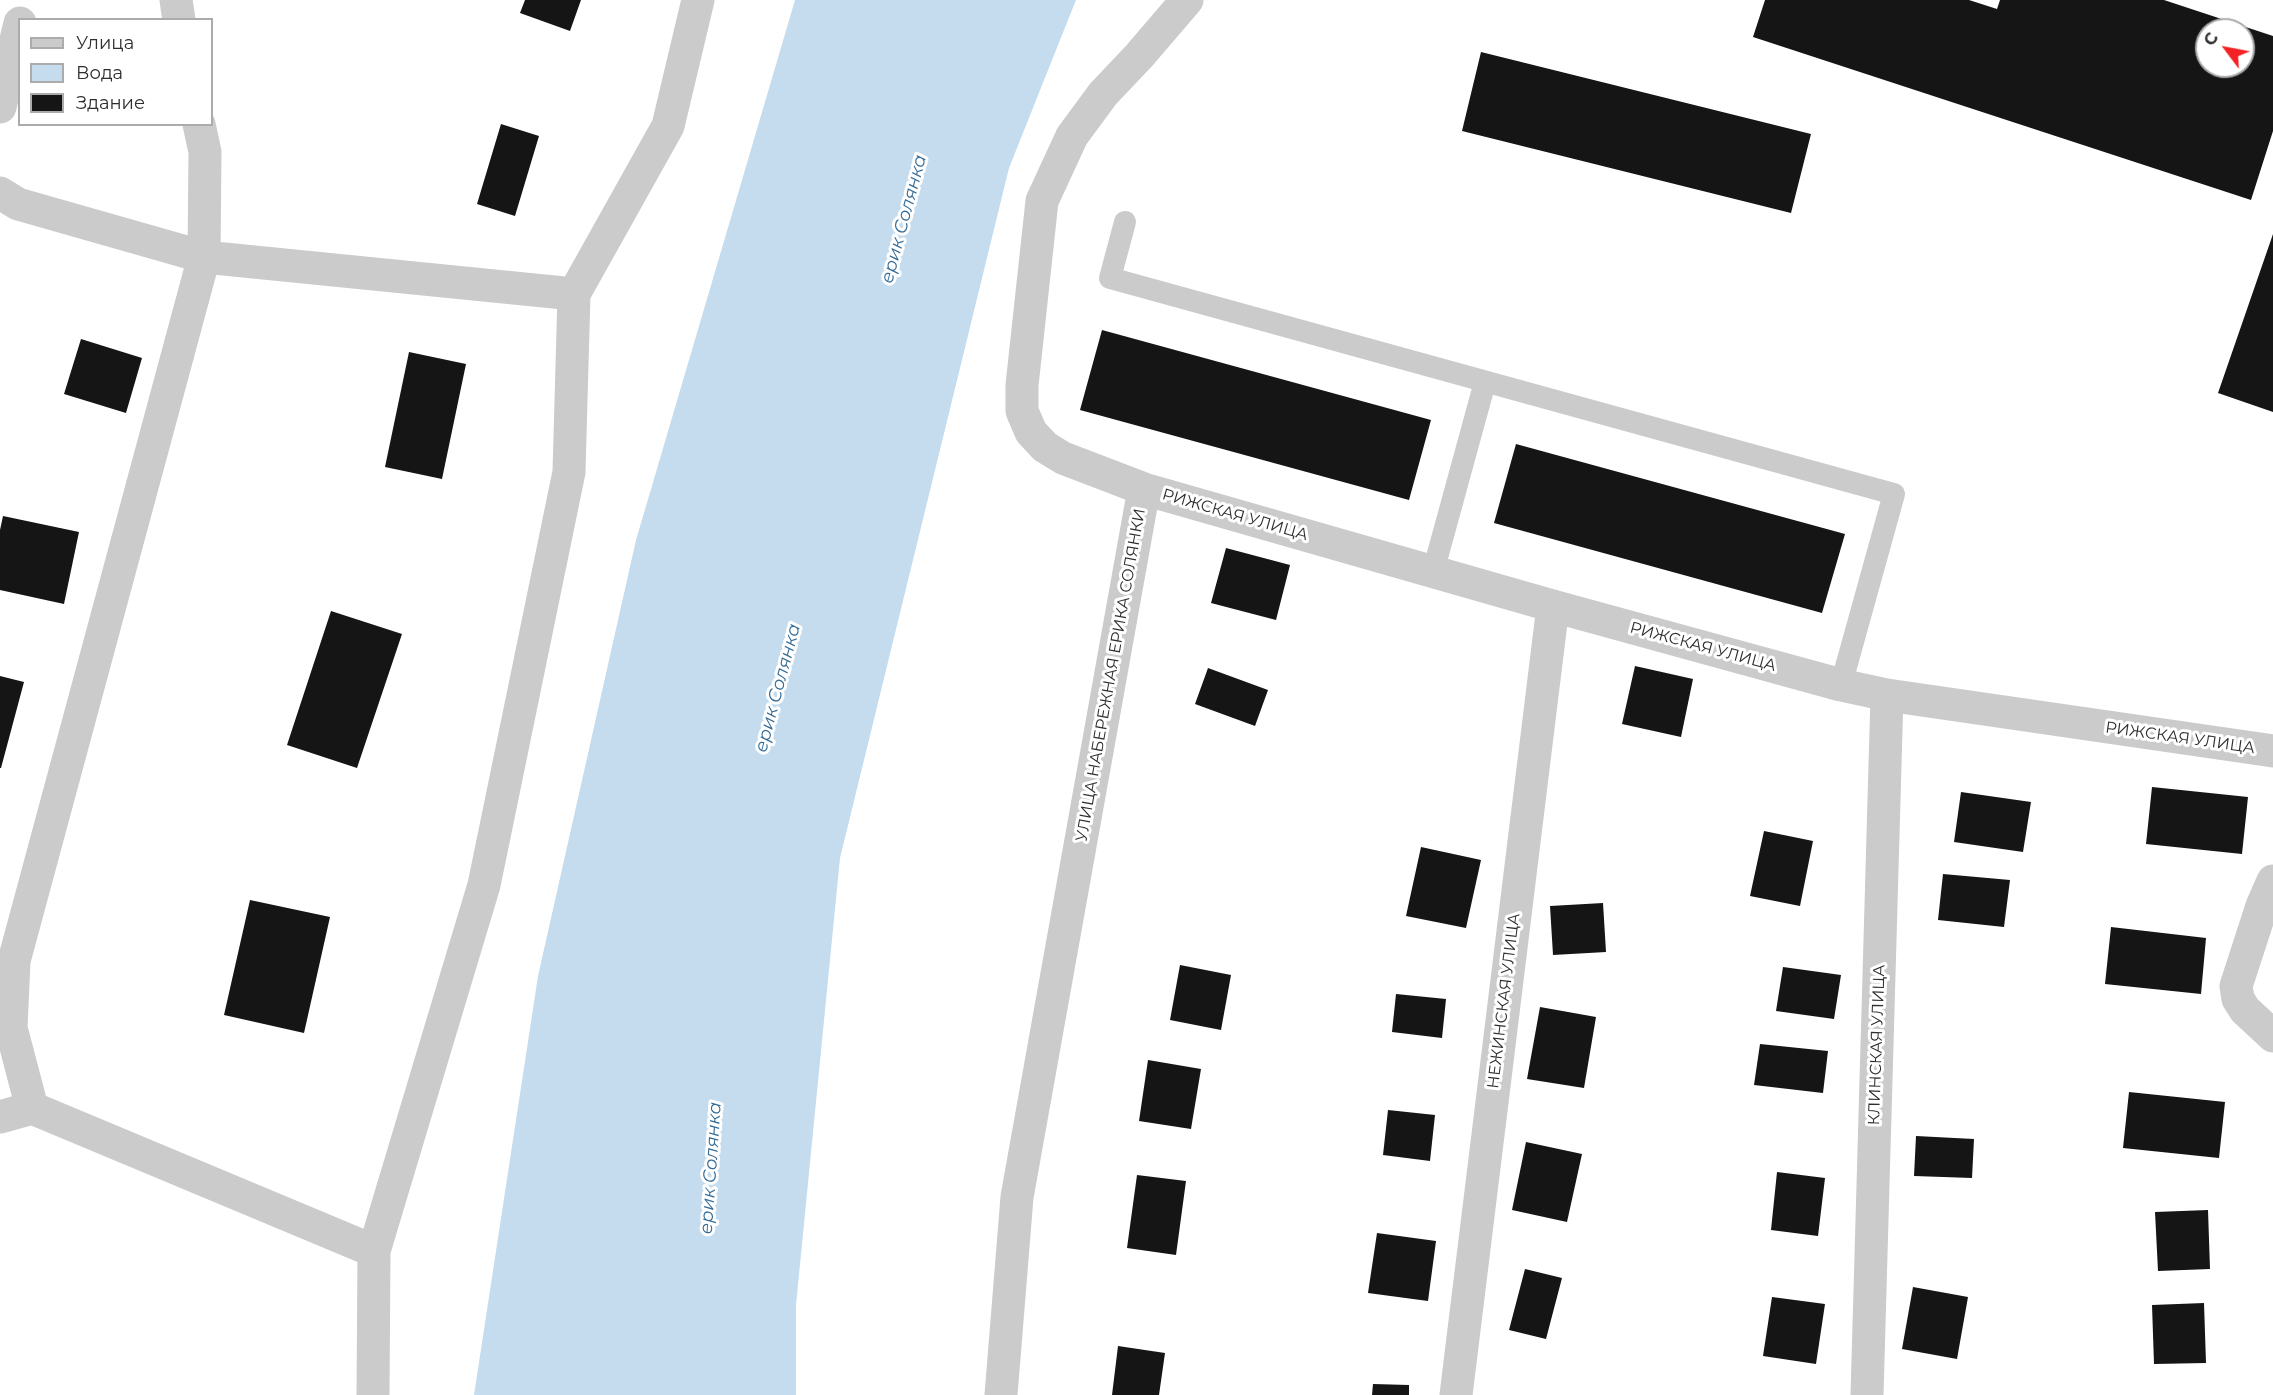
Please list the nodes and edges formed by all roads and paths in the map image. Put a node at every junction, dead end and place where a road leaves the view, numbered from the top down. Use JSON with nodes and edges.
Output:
{"nodes":[{"id":1,"x":23,"y":0,"type":"edge"},
{"id":2,"x":176,"y":0,"type":"edge"},
{"id":3,"x":698,"y":0,"type":"edge"},
{"id":4,"x":1187,"y":0,"type":"edge"},
{"id":5,"x":20,"y":18,"type":"edge"},
{"id":6,"x":179,"y":18,"type":"edge"},
{"id":7,"x":18,"y":30,"type":"edge"},
{"id":8,"x":0,"y":107,"type":"edge"},
{"id":9,"x":200,"y":126,"type":"edge"},
{"id":10,"x":0,"y":194,"type":"edge"},
{"id":11,"x":1125,"y":222,"type":"dead end"},
{"id":12,"x":204,"y":257,"type":"junction"},
{"id":13,"x":574,"y":294,"type":"junction"},
{"id":14,"x":1485,"y":382,"type":"junction"},
{"id":15,"x":1144,"y":489,"type":"junction"},
{"id":16,"x":1433,"y":572,"type":"junction"},
{"id":17,"x":1553,"y":606,"type":"junction"},
{"id":18,"x":1841,"y":685,"type":"junction"},
{"id":19,"x":1887,"y":695,"type":"junction"},
{"id":20,"x":2273,"y":751,"type":"edge"},
{"id":21,"x":2273,"y":881,"type":"edge"},
{"id":22,"x":2273,"y":1036,"type":"edge"},
{"id":23,"x":32,"y":1108,"type":"junction"},
{"id":24,"x":0,"y":1117,"type":"edge"},
{"id":25,"x":374,"y":1251,"type":"junction"},
{"id":26,"x":373,"y":1395,"type":"edge"},
{"id":27,"x":1001,"y":1395,"type":"edge"},
{"id":28,"x":1456,"y":1395,"type":"edge"},
{"id":29,"x":1867,"y":1395,"type":"edge"}],
"edges":[{"from":1,"to":5,"type":"street"},
{"from":2,"to":6,"type":"street"},
{"from":3,"to":13,"type":"street"},
{"from":4,"to":15,"type":"street","name":"УЛИЦА НАБЕРЕЖНАЯ ЕРИКА СОЛЯНКИ"},
{"from":7,"to":8,"type":"street"},
{"from":9,"to":12,"type":"street"},
{"from":10,"to":12,"type":"street"},
{"from":11,"to":14,"type":"lane"},
{"from":12,"to":13,"type":"street"},
{"from":12,"to":23,"type":"street"},
{"from":13,"to":25,"type":"street"},
{"from":14,"to":16,"type":"lane"},
{"from":14,"to":18,"type":"lane"},
{"from":15,"to":16,"type":"street","name":"РИЖСКАЯ УЛИЦА"},
{"from":15,"to":27,"type":"street","name":"УЛИЦА НАБЕРЕЖНАЯ ЕРИКА СОЛЯНКИ"},
{"from":16,"to":17,"type":"street","name":"РИЖСКАЯ УЛИЦА"},
{"from":17,"to":18,"type":"street","name":"РИЖСКАЯ УЛИЦА"},
{"from":17,"to":28,"type":"street","name":"НЕЖИНСКАЯ УЛИЦА"},
{"from":18,"to":19,"type":"street","name":"РИЖСКАЯ УЛИЦА"},
{"from":19,"to":20,"type":"street","name":"РИЖСКАЯ УЛИЦА"},
{"from":19,"to":29,"type":"street","name":"КЛИНСКАЯ УЛИЦА"},
{"from":21,"to":22,"type":"street"},
{"from":23,"to":24,"type":"street"},
{"from":23,"to":25,"type":"street"},
{"from":25,"to":26,"type":"street"}]}
